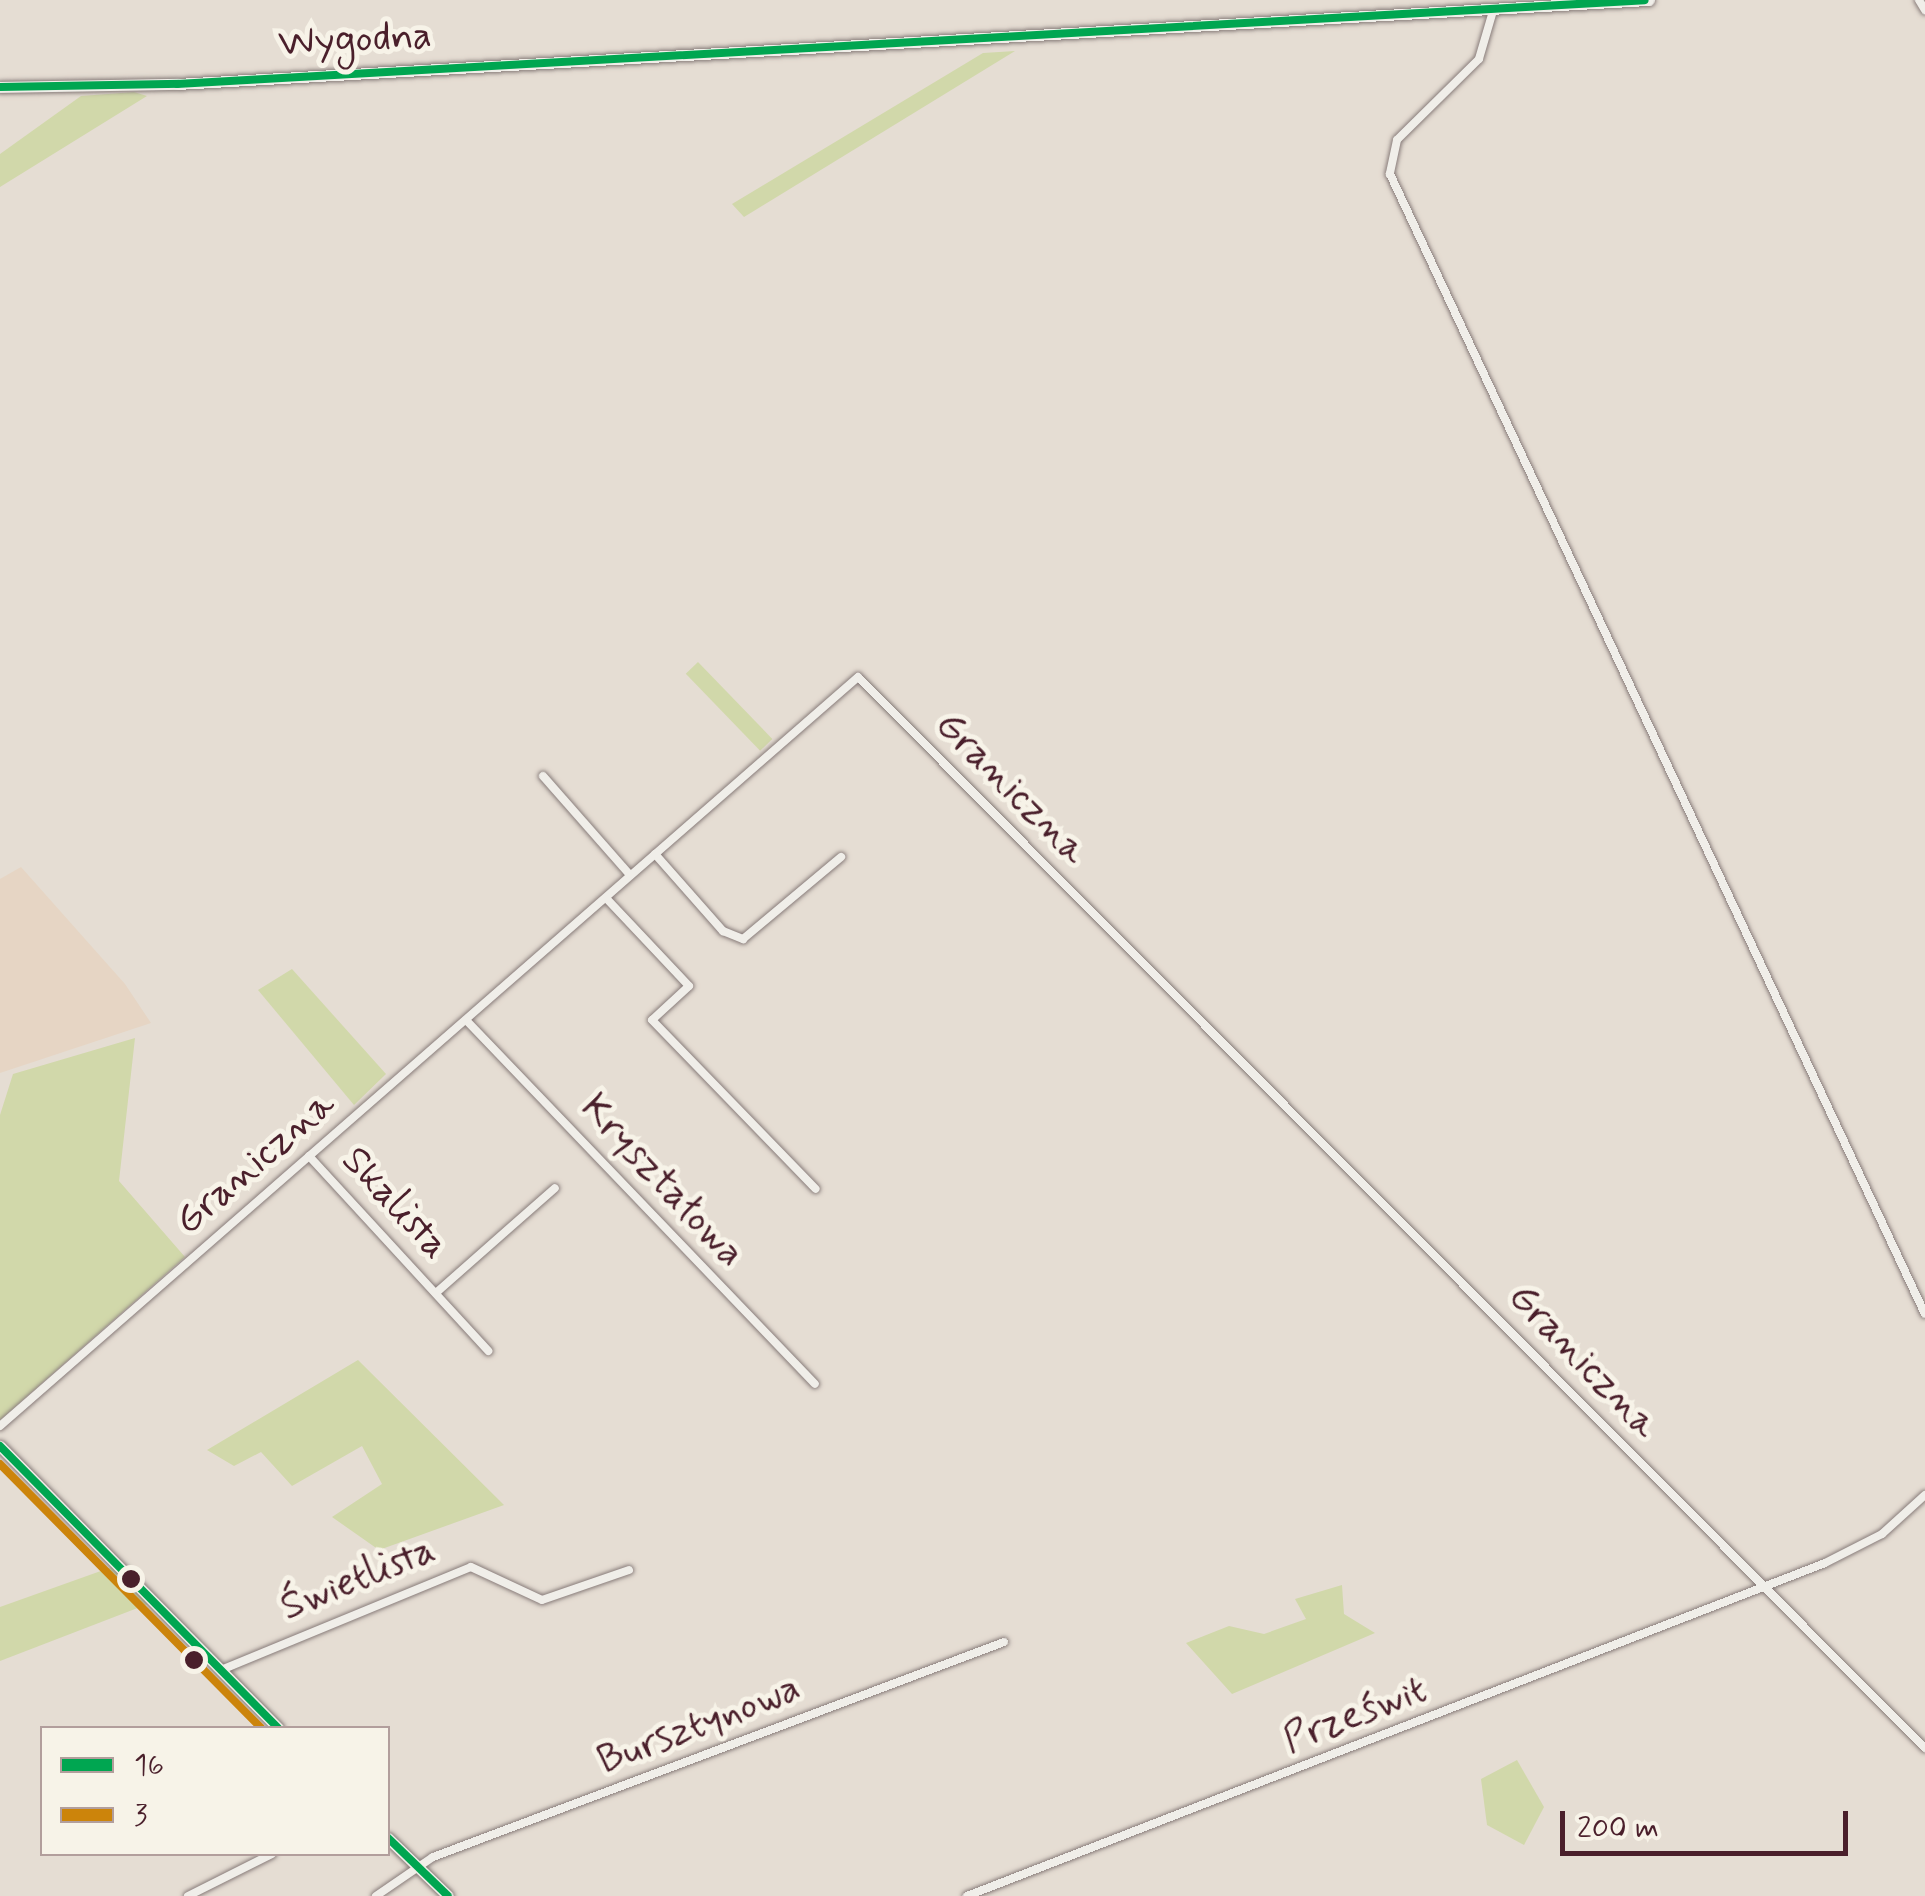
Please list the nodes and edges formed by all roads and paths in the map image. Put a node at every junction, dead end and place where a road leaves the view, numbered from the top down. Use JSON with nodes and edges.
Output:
{"nodes":[{"id":1,"x":1647,"y":0,"type":"edge"},
{"id":2,"x":1919,"y":0,"type":"edge"},
{"id":3,"x":1925,"y":10,"type":"edge"},
{"id":4,"x":1493,"y":11,"type":"junction"},
{"id":5,"x":0,"y":86,"type":"edge"},
{"id":6,"x":544,"y":776,"type":"dead end"},
{"id":7,"x":655,"y":854,"type":"junction"},
{"id":8,"x":842,"y":857,"type":"dead end"},
{"id":9,"x":630,"y":875,"type":"junction"},
{"id":10,"x":606,"y":898,"type":"junction"},
{"id":11,"x":466,"y":1020,"type":"junction"},
{"id":12,"x":309,"y":1156,"type":"junction"},
{"id":13,"x":555,"y":1188,"type":"dead end"},
{"id":14,"x":816,"y":1189,"type":"dead end"},
{"id":15,"x":437,"y":1292,"type":"junction"},
{"id":16,"x":1925,"y":1314,"type":"edge"},
{"id":17,"x":488,"y":1350,"type":"dead end"},
{"id":18,"x":815,"y":1384,"type":"dead end"},
{"id":19,"x":0,"y":1426,"type":"edge"},
{"id":20,"x":0,"y":1446,"type":"edge"},
{"id":21,"x":1925,"y":1496,"type":"edge"},
{"id":22,"x":629,"y":1570,"type":"dead end"},
{"id":23,"x":1765,"y":1588,"type":"junction"},
{"id":24,"x":1004,"y":1642,"type":"dead end"},
{"id":25,"x":221,"y":1670,"type":"junction"},
{"id":26,"x":276,"y":1726,"type":"edge"},
{"id":27,"x":1925,"y":1748,"type":"edge"},
{"id":28,"x":390,"y":1840,"type":"edge"},
{"id":29,"x":268,"y":1856,"type":"edge"},
{"id":30,"x":419,"y":1868,"type":"junction"},
{"id":31,"x":188,"y":1896,"type":"edge"},
{"id":32,"x":376,"y":1896,"type":"edge"},
{"id":33,"x":448,"y":1896,"type":"edge"},
{"id":34,"x":967,"y":1896,"type":"edge"}],
"edges":[{"from":1,"to":4,"type":"street","name":"Wygodna"},
{"from":2,"to":3,"type":"street"},
{"from":4,"to":5,"type":"street","name":"Wygodna"},
{"from":4,"to":16,"type":"street"},
{"from":6,"to":9,"type":"street"},
{"from":7,"to":8,"type":"street"},
{"from":7,"to":9,"type":"street","name":"Graniczna"},
{"from":7,"to":23,"type":"street","name":"Graniczna"},
{"from":9,"to":10,"type":"street","name":"Graniczna"},
{"from":10,"to":11,"type":"street","name":"Graniczna"},
{"from":10,"to":14,"type":"street"},
{"from":11,"to":12,"type":"street","name":"Graniczna"},
{"from":11,"to":18,"type":"street","name":"Kryształowa"},
{"from":12,"to":15,"type":"street","name":"Skalista"},
{"from":12,"to":19,"type":"street","name":"Graniczna"},
{"from":13,"to":15,"type":"street","name":"Skalista"},
{"from":15,"to":17,"type":"street","name":"Skalista"},
{"from":20,"to":25,"type":"street"},
{"from":21,"to":23,"type":"street","name":"Prześwit"},
{"from":22,"to":25,"type":"street","name":"Świetlista"},
{"from":23,"to":27,"type":"street","name":"Graniczna"},
{"from":23,"to":34,"type":"street","name":"Prześwit"},
{"from":24,"to":30,"type":"street","name":"Bursztynowa"},
{"from":25,"to":26,"type":"street"},
{"from":28,"to":30,"type":"street"},
{"from":29,"to":31,"type":"street"},
{"from":30,"to":32,"type":"street","name":"Bursztynowa"},
{"from":30,"to":33,"type":"street"}]}
